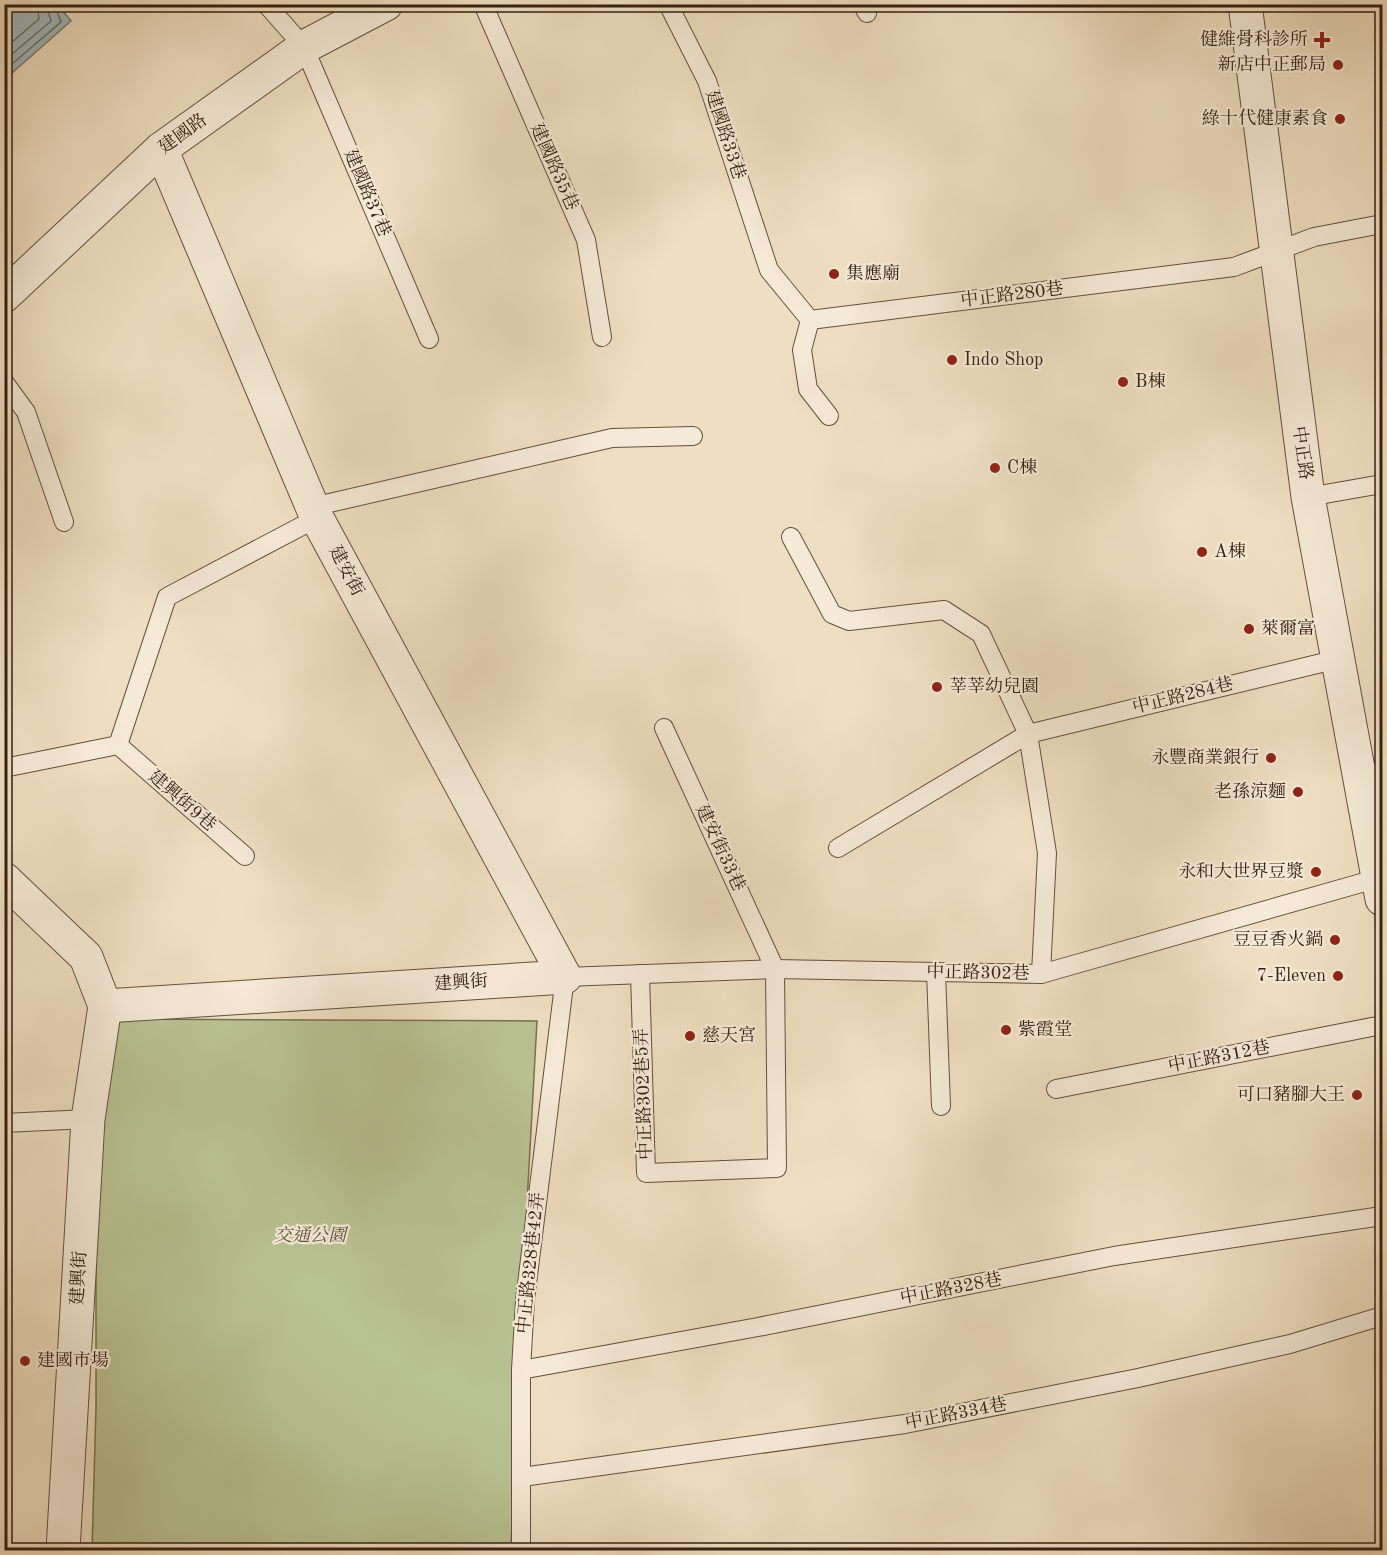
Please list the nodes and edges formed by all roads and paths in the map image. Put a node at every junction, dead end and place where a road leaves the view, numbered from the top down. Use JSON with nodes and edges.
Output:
{"nodes":[{"id":1,"x":266,"y":4,"type":"edge"},
{"id":2,"x":386,"y":4,"type":"edge"},
{"id":3,"x":483,"y":4,"type":"edge"},
{"id":4,"x":668,"y":4,"type":"edge"},
{"id":5,"x":1245,"y":4,"type":"edge"},
{"id":6,"x":304,"y":46,"type":"junction"},
{"id":7,"x":161,"y":149,"type":"junction"},
{"id":8,"x":1383,"y":224,"type":"edge"},
{"id":9,"x":1275,"y":251,"type":"junction"},
{"id":10,"x":4,"y":296,"type":"edge"},
{"id":11,"x":810,"y":320,"type":"junction"},
{"id":12,"x":602,"y":337,"type":"dead end"},
{"id":13,"x":429,"y":339,"type":"dead end"},
{"id":14,"x":4,"y":382,"type":"edge"},
{"id":15,"x":829,"y":416,"type":"dead end"},
{"id":16,"x":693,"y":436,"type":"dead end"},
{"id":17,"x":1383,"y":484,"type":"edge"},
{"id":18,"x":1308,"y":497,"type":"junction"},
{"id":19,"x":315,"y":512,"type":"junction"},
{"id":20,"x":64,"y":522,"type":"dead end"},
{"id":21,"x":791,"y":537,"type":"dead end"},
{"id":22,"x":1338,"y":659,"type":"junction"},
{"id":23,"x":664,"y":728,"type":"dead end"},
{"id":24,"x":1028,"y":734,"type":"junction"},
{"id":25,"x":118,"y":745,"type":"junction"},
{"id":26,"x":4,"y":768,"type":"edge"},
{"id":27,"x":1371,"y":774,"type":"edge"},
{"id":28,"x":838,"y":848,"type":"dead end"},
{"id":29,"x":245,"y":856,"type":"dead end"},
{"id":30,"x":4,"y":879,"type":"edge"},
{"id":31,"x":1381,"y":888,"type":"edge"},
{"id":32,"x":775,"y":969,"type":"junction"},
{"id":33,"x":936,"y":972,"type":"junction"},
{"id":34,"x":640,"y":974,"type":"junction"},
{"id":35,"x":1041,"y":974,"type":"junction"},
{"id":36,"x":565,"y":977,"type":"junction"},
{"id":37,"x":105,"y":1006,"type":"junction"},
{"id":38,"x":1383,"y":1025,"type":"edge"},
{"id":39,"x":1056,"y":1089,"type":"dead end"},
{"id":40,"x":941,"y":1106,"type":"dead end"},
{"id":41,"x":88,"y":1119,"type":"junction"},
{"id":42,"x":4,"y":1123,"type":"edge"},
{"id":43,"x":1383,"y":1216,"type":"edge"},
{"id":44,"x":1383,"y":1316,"type":"edge"},
{"id":45,"x":521,"y":1370,"type":"junction"},
{"id":46,"x":522,"y":1477,"type":"junction"},
{"id":47,"x":63,"y":1551,"type":"edge"},
{"id":48,"x":521,"y":1551,"type":"edge"}],
"edges":[{"from":1,"to":6,"type":"lane","name":"建國路37巷"},
{"from":2,"to":6,"type":"street","name":"建國路"},
{"from":3,"to":12,"type":"lane","name":"建國路35巷"},
{"from":4,"to":11,"type":"lane","name":"建國路33巷"},
{"from":5,"to":9,"type":"street","name":"中正路"},
{"from":6,"to":7,"type":"street","name":"建國路"},
{"from":6,"to":13,"type":"lane","name":"建國路37巷"},
{"from":7,"to":10,"type":"street","name":"建國路"},
{"from":7,"to":19,"type":"street","name":"建安街"},
{"from":8,"to":9,"type":"lane","name":"中正路280巷"},
{"from":9,"to":11,"type":"lane","name":"中正路280巷"},
{"from":9,"to":18,"type":"street","name":"中正路"},
{"from":11,"to":15,"type":"lane"},
{"from":14,"to":20,"type":"lane"},
{"from":16,"to":19,"type":"lane"},
{"from":17,"to":18,"type":"lane"},
{"from":18,"to":22,"type":"street","name":"中正路"},
{"from":19,"to":25,"type":"lane"},
{"from":19,"to":36,"type":"street","name":"建安街"},
{"from":21,"to":24,"type":"lane"},
{"from":22,"to":24,"type":"lane","name":"中正路284巷"},
{"from":22,"to":27,"type":"street","name":"中正路"},
{"from":23,"to":32,"type":"lane","name":"建安街33巷"},
{"from":24,"to":28,"type":"lane","name":"中正路284巷"},
{"from":24,"to":35,"type":"lane"},
{"from":25,"to":26,"type":"lane"},
{"from":25,"to":29,"type":"lane","name":"建興街9巷"},
{"from":27,"to":31,"type":"street","name":"中正路"},
{"from":30,"to":37,"type":"street","name":"建興街"},
{"from":31,"to":35,"type":"lane","name":"中正路302巷"},
{"from":32,"to":33,"type":"lane","name":"中正路302巷"},
{"from":32,"to":34,"type":"lane","name":"中正路302巷"},
{"from":32,"to":34,"type":"lane","name":"中正路302巷5弄"},
{"from":33,"to":35,"type":"lane","name":"中正路302巷"},
{"from":33,"to":40,"type":"lane"},
{"from":34,"to":36,"type":"lane","name":"中正路302巷"},
{"from":36,"to":37,"type":"street","name":"建興街"},
{"from":36,"to":45,"type":"lane","name":"中正路328巷42弄"},
{"from":37,"to":41,"type":"street","name":"建興街"},
{"from":38,"to":39,"type":"lane","name":"中正路312巷"},
{"from":41,"to":42,"type":"lane"},
{"from":41,"to":47,"type":"street","name":"建興街"},
{"from":43,"to":45,"type":"lane","name":"中正路328巷"},
{"from":44,"to":46,"type":"lane","name":"中正路334巷"},
{"from":45,"to":46,"type":"lane","name":"中正路328巷42弄"},
{"from":46,"to":48,"type":"lane","name":"中正路328巷42弄"}]}
